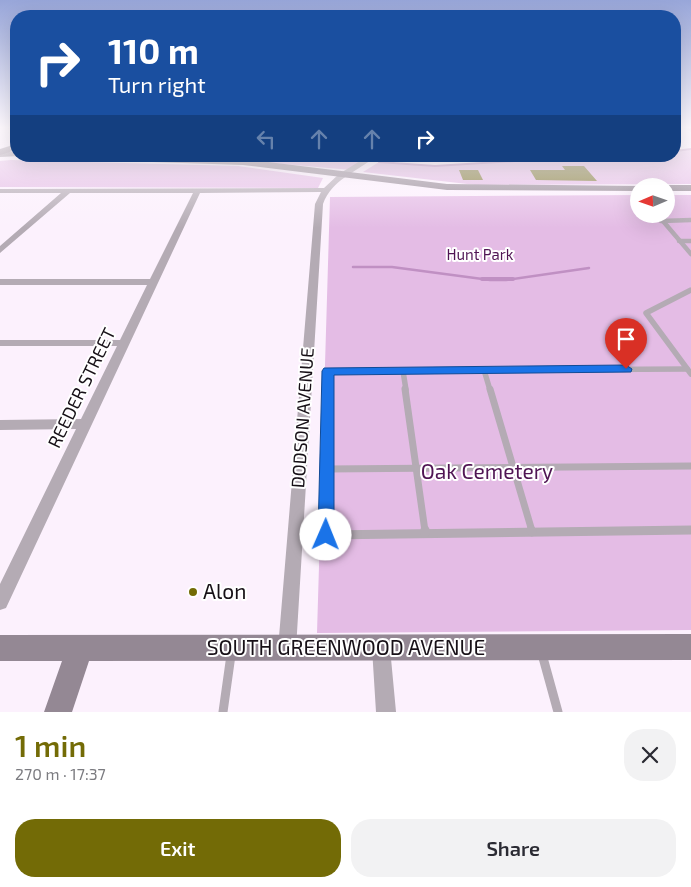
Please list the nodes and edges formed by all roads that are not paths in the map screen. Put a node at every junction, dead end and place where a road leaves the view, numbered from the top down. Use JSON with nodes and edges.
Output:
{"nodes":[{"id":1,"x":243,"y":162,"type":"edge"},
{"id":2,"x":364,"y":162,"type":"edge"},
{"id":3,"x":344,"y":175,"type":"junction"},
{"id":4,"x":630,"y":188,"type":"edge"},
{"id":5,"x":675,"y":188,"type":"edge"},
{"id":6,"x":691,"y":188,"type":"edge"},
{"id":7,"x":326,"y":190,"type":"junction"},
{"id":8,"x":0,"y":191,"type":"edge"},
{"id":9,"x":68,"y":191,"type":"junction"},
{"id":10,"x":197,"y":191,"type":"junction"},
{"id":11,"x":675,"y":220,"type":"edge"},
{"id":12,"x":691,"y":220,"type":"edge"},
{"id":13,"x":664,"y":223,"type":"edge"},
{"id":14,"x":679,"y":241,"type":"junction"},
{"id":15,"x":691,"y":241,"type":"edge"},
{"id":16,"x":0,"y":250,"type":"edge"},
{"id":17,"x":691,"y":254,"type":"edge"},
{"id":18,"x":0,"y":282,"type":"edge"},
{"id":19,"x":152,"y":282,"type":"junction"},
{"id":20,"x":691,"y":290,"type":"edge"},
{"id":21,"x":0,"y":343,"type":"edge"},
{"id":22,"x":123,"y":343,"type":"junction"},
{"id":23,"x":484,"y":370,"type":"junction"},
{"id":24,"x":403,"y":371,"type":"junction"},
{"id":25,"x":689,"y":371,"type":"edge"},
{"id":26,"x":84,"y":424,"type":"junction"},
{"id":27,"x":0,"y":425,"type":"edge"},
{"id":28,"x":691,"y":466,"type":"edge"},
{"id":29,"x":416,"y":468,"type":"junction"},
{"id":30,"x":513,"y":468,"type":"junction"},
{"id":31,"x":327,"y":469,"type":"junction"},
{"id":32,"x":691,"y":530,"type":"edge"},
{"id":33,"x":532,"y":532,"type":"junction"},
{"id":34,"x":425,"y":533,"type":"junction"},
{"id":35,"x":0,"y":602,"type":"edge"},
{"id":36,"x":691,"y":647,"type":"edge"},
{"id":37,"x":0,"y":648,"type":"edge"},
{"id":38,"x":80,"y":648,"type":"junction"},
{"id":39,"x":232,"y":648,"type":"junction"},
{"id":40,"x":381,"y":648,"type":"junction"},
{"id":41,"x":541,"y":648,"type":"junction"},
{"id":42,"x":287,"y":649,"type":"junction"},
{"id":43,"x":58,"y":712,"type":"edge"},
{"id":44,"x":223,"y":712,"type":"edge"},
{"id":45,"x":386,"y":712,"type":"edge"},
{"id":46,"x":558,"y":712,"type":"edge"}],
"edges":[{"from":1,"to":3,"type":"main road"},
{"from":2,"to":3,"type":"street"},
{"from":3,"to":4,"type":"main road"},
{"from":3,"to":7,"type":"street"},
{"from":5,"to":6,"type":"main road"},
{"from":7,"to":10,"type":"street"},
{"from":7,"to":42,"type":"street","name":"DODSON AVENUE"},
{"from":8,"to":9,"type":"street"},
{"from":9,"to":10,"type":"street"},
{"from":9,"to":16,"type":"street"},
{"from":10,"to":19,"type":"street","name":"REEDER STREET"},
{"from":11,"to":12,"type":"lane"},
{"from":13,"to":14,"type":"lane"},
{"from":14,"to":15,"type":"lane"},
{"from":14,"to":17,"type":"lane"},
{"from":18,"to":19,"type":"street"},
{"from":19,"to":22,"type":"street","name":"REEDER STREET"},
{"from":20,"to":25,"type":"lane"},
{"from":21,"to":22,"type":"street"},
{"from":22,"to":26,"type":"street","name":"REEDER STREET"},
{"from":23,"to":24,"type":"lane"},
{"from":23,"to":25,"type":"lane"},
{"from":23,"to":30,"type":"lane"},
{"from":24,"to":29,"type":"lane"},
{"from":24,"to":31,"type":"lane"},
{"from":26,"to":27,"type":"street"},
{"from":26,"to":35,"type":"street","name":"REEDER STREET"},
{"from":28,"to":30,"type":"lane"},
{"from":29,"to":30,"type":"lane"},
{"from":29,"to":31,"type":"lane"},
{"from":29,"to":34,"type":"lane"},
{"from":30,"to":33,"type":"lane"},
{"from":31,"to":34,"type":"lane"},
{"from":32,"to":33,"type":"lane"},
{"from":33,"to":34,"type":"lane"},
{"from":36,"to":41,"type":"main road","name":"SOUTH GREENWOOD AVENUE"},
{"from":37,"to":38,"type":"main road","name":"SOUTH GREENWOOD AVENUE"},
{"from":38,"to":39,"type":"main road","name":"SOUTH GREENWOOD AVENUE"},
{"from":38,"to":43,"type":"main road"},
{"from":39,"to":42,"type":"main road","name":"SOUTH GREENWOOD AVENUE"},
{"from":39,"to":44,"type":"lane"},
{"from":40,"to":41,"type":"main road","name":"SOUTH GREENWOOD AVENUE"},
{"from":40,"to":42,"type":"main road","name":"SOUTH GREENWOOD AVENUE"},
{"from":40,"to":45,"type":"street"},
{"from":41,"to":46,"type":"lane"}]}
